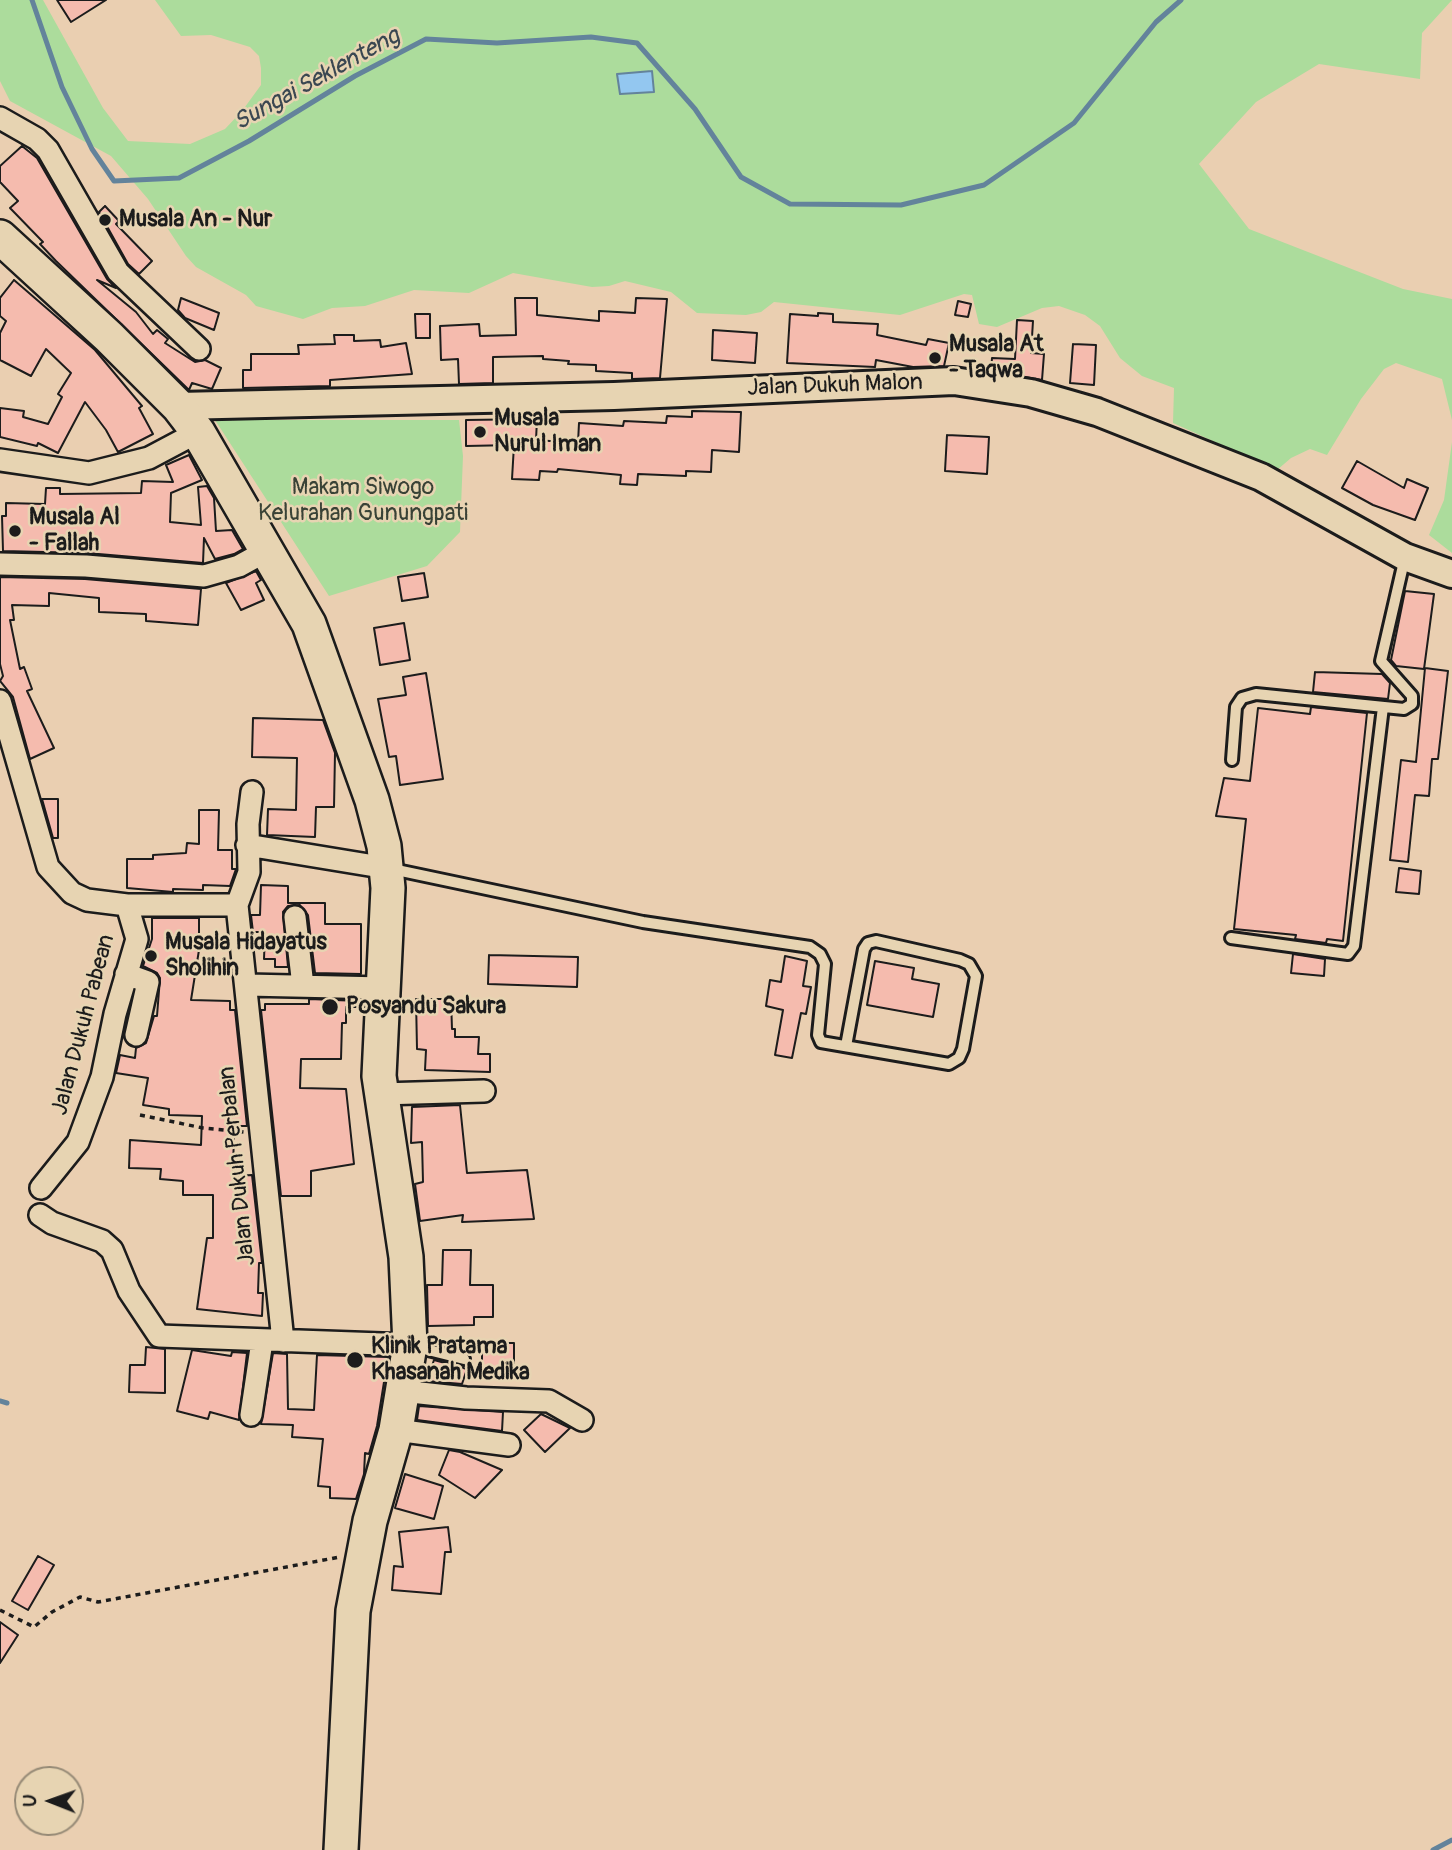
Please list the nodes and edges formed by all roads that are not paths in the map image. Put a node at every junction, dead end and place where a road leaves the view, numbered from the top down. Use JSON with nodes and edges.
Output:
{"nodes":[{"id":1,"x":0,"y":118,"type":"edge"},
{"id":2,"x":1,"y":242,"type":"edge"},
{"id":3,"x":199,"y":349,"type":"dead end"},
{"id":4,"x":178,"y":406,"type":"junction"},
{"id":5,"x":198,"y":432,"type":"junction"},
{"id":6,"x":0,"y":460,"type":"edge"},
{"id":7,"x":268,"y":550,"type":"junction"},
{"id":8,"x":1405,"y":557,"type":"junction"},
{"id":9,"x":0,"y":564,"type":"edge"},
{"id":10,"x":1452,"y":574,"type":"edge"},
{"id":11,"x":0,"y":701,"type":"edge"},
{"id":12,"x":1383,"y":707,"type":"junction"},
{"id":13,"x":1232,"y":761,"type":"dead end"},
{"id":14,"x":252,"y":792,"type":"dead end"},
{"id":15,"x":247,"y":845,"type":"junction"},
{"id":16,"x":387,"y":868,"type":"junction"},
{"id":17,"x":127,"y":905,"type":"junction"},
{"id":18,"x":237,"y":905,"type":"junction"},
{"id":19,"x":295,"y":917,"type":"dead end"},
{"id":20,"x":1231,"y":938,"type":"dead end"},
{"id":21,"x":126,"y":974,"type":"junction"},
{"id":22,"x":247,"y":985,"type":"junction"},
{"id":23,"x":303,"y":986,"type":"junction"},
{"id":24,"x":384,"y":988,"type":"junction"},
{"id":25,"x":136,"y":1035,"type":"dead end"},
{"id":26,"x":846,"y":1046,"type":"junction"},
{"id":27,"x":484,"y":1091,"type":"dead end"},
{"id":28,"x":381,"y":1094,"type":"junction"},
{"id":29,"x":40,"y":1188,"type":"dead end"},
{"id":30,"x":40,"y":1215,"type":"dead end"},
{"id":31,"x":273,"y":1341,"type":"junction"},
{"id":32,"x":410,"y":1345,"type":"junction"},
{"id":33,"x":464,"y":1359,"type":"dead end"},
{"id":34,"x":402,"y":1391,"type":"junction"},
{"id":35,"x":251,"y":1415,"type":"dead end"},
{"id":36,"x":582,"y":1420,"type":"dead end"},
{"id":37,"x":396,"y":1430,"type":"junction"},
{"id":38,"x":509,"y":1445,"type":"dead end"},
{"id":39,"x":341,"y":1850,"type":"edge"}],
"edges":[{"from":1,"to":3,"type":"street"},
{"from":2,"to":4,"type":"main road"},
{"from":4,"to":5,"type":"main road"},
{"from":4,"to":8,"type":"street","name":"Jalan Dukuh Malon"},
{"from":5,"to":6,"type":"street"},
{"from":5,"to":7,"type":"main road"},
{"from":7,"to":9,"type":"street"},
{"from":7,"to":16,"type":"main road"},
{"from":8,"to":10,"type":"street","name":"Jalan Dukuh Malon"},
{"from":8,"to":12,"type":"lane"},
{"from":11,"to":17,"type":"street"},
{"from":12,"to":13,"type":"lane"},
{"from":12,"to":20,"type":"lane"},
{"from":14,"to":15,"type":"street"},
{"from":15,"to":16,"type":"street"},
{"from":15,"to":18,"type":"street"},
{"from":16,"to":24,"type":"main road"},
{"from":16,"to":26,"type":"lane"},
{"from":17,"to":18,"type":"street"},
{"from":17,"to":21,"type":"street","name":"Jalan Dukuh Pabean"},
{"from":18,"to":22,"type":"street","name":"Jalan Dukuh Perbalan"},
{"from":19,"to":23,"type":"street"},
{"from":21,"to":25,"type":"street"},
{"from":21,"to":29,"type":"street","name":"Jalan Dukuh Pabean"},
{"from":22,"to":23,"type":"street"},
{"from":22,"to":31,"type":"street","name":"Jalan Dukuh Perbalan"},
{"from":23,"to":24,"type":"street"},
{"from":24,"to":28,"type":"main road"},
{"from":26,"to":26,"type":"lane"},
{"from":27,"to":28,"type":"street"},
{"from":28,"to":32,"type":"main road"},
{"from":30,"to":31,"type":"street"},
{"from":31,"to":32,"type":"street"},
{"from":31,"to":35,"type":"street","name":"Jalan Dukuh Perbalan"},
{"from":32,"to":33,"type":"lane"},
{"from":32,"to":34,"type":"main road"},
{"from":34,"to":36,"type":"street"},
{"from":34,"to":37,"type":"main road"},
{"from":37,"to":38,"type":"street"},
{"from":37,"to":39,"type":"main road"}]}
